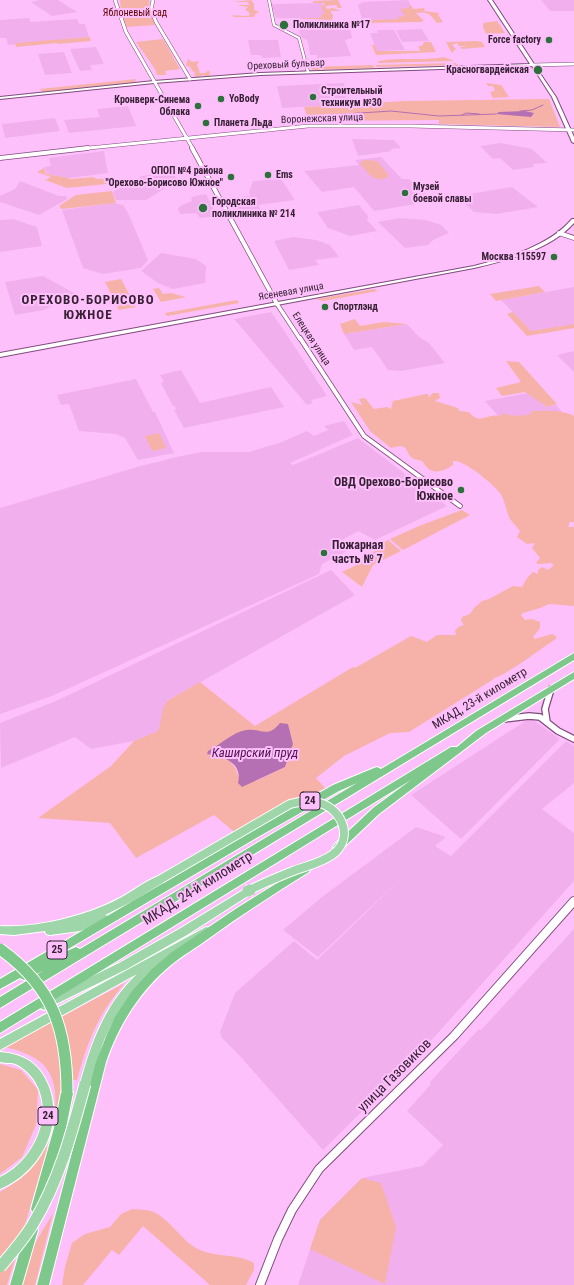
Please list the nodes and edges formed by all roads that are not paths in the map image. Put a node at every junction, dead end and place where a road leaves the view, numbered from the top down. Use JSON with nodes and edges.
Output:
{"nodes":[{"id":1,"x":115,"y":0,"type":"edge"},
{"id":2,"x":152,"y":0,"type":"edge"},
{"id":3,"x":269,"y":0,"type":"edge"},
{"id":4,"x":490,"y":0,"type":"edge"},
{"id":5,"x":574,"y":64,"type":"edge"},
{"id":6,"x":534,"y":65,"type":"junction"},
{"id":7,"x":308,"y":72,"type":"junction"},
{"id":8,"x":190,"y":79,"type":"junction"},
{"id":9,"x":154,"y":82,"type":"junction"},
{"id":10,"x":0,"y":98,"type":"edge"},
{"id":11,"x":572,"y":130,"type":"edge"},
{"id":12,"x":186,"y":137,"type":"junction"},
{"id":13,"x":574,"y":142,"type":"edge"},
{"id":14,"x":0,"y":158,"type":"edge"},
{"id":15,"x":574,"y":220,"type":"edge"},
{"id":16,"x":560,"y":233,"type":"junction"},
{"id":17,"x":574,"y":238,"type":"edge"},
{"id":18,"x":277,"y":304,"type":"junction"},
{"id":19,"x":0,"y":355,"type":"edge"},
{"id":20,"x":460,"y":506,"type":"dead end"},
{"id":21,"x":574,"y":656,"type":"edge"},
{"id":22,"x":574,"y":675,"type":"edge"},
{"id":23,"x":551,"y":689,"type":"junction"},
{"id":24,"x":501,"y":720,"type":"junction"},
{"id":25,"x":546,"y":722,"type":"junction"},
{"id":26,"x":483,"y":731,"type":"junction"},
{"id":27,"x":574,"y":739,"type":"edge"},
{"id":28,"x":398,"y":762,"type":"junction"},
{"id":29,"x":574,"y":901,"type":"edge"},
{"id":30,"x":113,"y":916,"type":"junction"},
{"id":31,"x":230,"y":917,"type":"junction"},
{"id":32,"x":5,"y":930,"type":"edge"},
{"id":33,"x":206,"y":930,"type":"junction"},
{"id":34,"x":99,"y":943,"type":"junction"},
{"id":35,"x":0,"y":948,"type":"edge"},
{"id":36,"x":0,"y":984,"type":"edge"},
{"id":37,"x":0,"y":988,"type":"edge"},
{"id":38,"x":0,"y":1003,"type":"edge"},
{"id":39,"x":9,"y":1022,"type":"junction"},
{"id":40,"x":0,"y":1028,"type":"edge"},
{"id":41,"x":0,"y":1045,"type":"edge"},
{"id":42,"x":0,"y":1057,"type":"edge"},
{"id":43,"x":0,"y":1183,"type":"edge"},
{"id":44,"x":0,"y":1267,"type":"edge"},
{"id":45,"x":16,"y":1285,"type":"edge"},
{"id":46,"x":43,"y":1285,"type":"edge"},
{"id":47,"x":260,"y":1285,"type":"edge"}],
"edges":[{"from":1,"to":9,"type":"street","name":"Елецкая улица"},
{"from":2,"to":8,"type":"street"},
{"from":3,"to":7,"type":"street"},
{"from":4,"to":6,"type":"main road"},
{"from":5,"to":6,"type":"street","name":"Ореховый бульвар"},
{"from":6,"to":7,"type":"main road","name":"Ореховый бульвар"},
{"from":6,"to":11,"type":"main road"},
{"from":7,"to":8,"type":"main road","name":"Ореховый бульвар"},
{"from":8,"to":9,"type":"main road","name":"Ореховый бульвар"},
{"from":9,"to":10,"type":"main road","name":"Ореховый бульвар"},
{"from":9,"to":12,"type":"street","name":"Елецкая улица"},
{"from":11,"to":12,"type":"street","name":"Воронежская улица"},
{"from":11,"to":13,"type":"main road"},
{"from":12,"to":14,"type":"street","name":"Воронежская улица"},
{"from":12,"to":18,"type":"street","name":"Елецкая улица"},
{"from":15,"to":16,"type":"main road","name":"Ясеневая улица"},
{"from":16,"to":17,"type":"street"},
{"from":16,"to":18,"type":"main road","name":"Ясеневая улица"},
{"from":18,"to":19,"type":"main road","name":"Ясеневая улица"},
{"from":18,"to":20,"type":"street","name":"Елецкая улица"},
{"from":21,"to":28,"type":"highway","name":"МКАД, 23-й километр"},
{"from":22,"to":23,"type":"highway"},
{"from":23,"to":24,"type":"highway"},
{"from":23,"to":25,"type":"street"},
{"from":24,"to":25,"type":"street"},
{"from":24,"to":26,"type":"highway"},
{"from":25,"to":27,"type":"street"},
{"from":26,"to":31,"type":"highway"},
{"from":26,"to":39,"type":"highway","name":"МКАД, 24-й километр"},
{"from":28,"to":30,"type":"highway","number":"24"},
{"from":28,"to":34,"type":"highway","name":"МКАД, 24-й километр"},
{"from":29,"to":47,"type":"street","name":"улица Газовиков"},
{"from":30,"to":32,"type":"main road","number":"24"},
{"from":30,"to":36,"type":"highway","number":"25"},
{"from":31,"to":33,"type":"main road"},
{"from":31,"to":46,"type":"highway"},
{"from":32,"to":39,"type":"main road","number":"24","bridge":true},
{"from":33,"to":41,"type":"main road"},
{"from":33,"to":44,"type":"main road","bridge":true},
{"from":34,"to":37,"type":"highway"},
{"from":34,"to":38,"type":"highway","name":"МКАД, 24-й километр"},
{"from":35,"to":45,"type":"highway","bridge":true},
{"from":39,"to":40,"type":"highway","name":"МКАД, 24-й километр"},
{"from":42,"to":43,"type":"main road","number":"24"}]}
